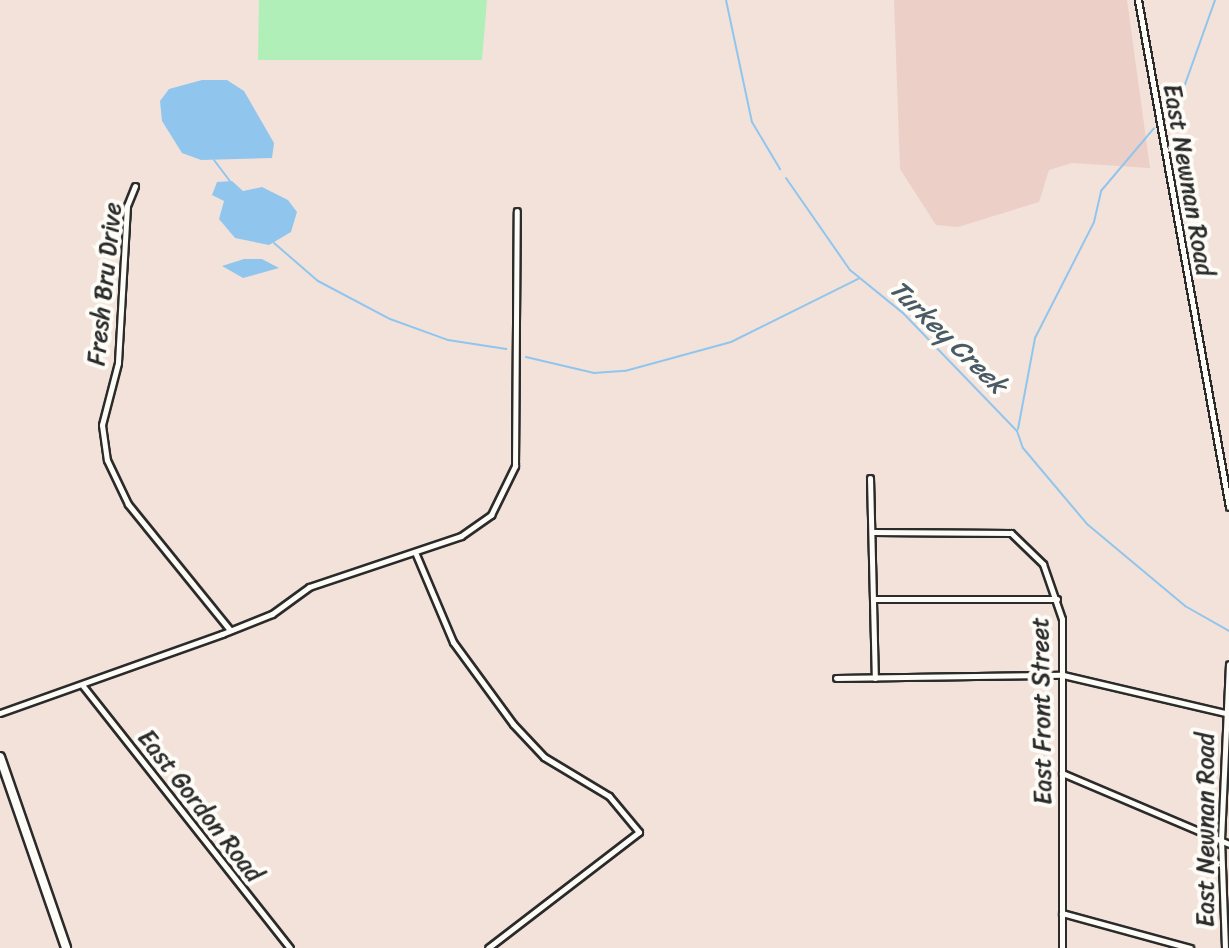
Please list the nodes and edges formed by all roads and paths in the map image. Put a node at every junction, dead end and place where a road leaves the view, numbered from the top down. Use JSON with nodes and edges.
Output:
{"nodes":[{"id":1,"x":1138,"y":0,"type":"edge"},
{"id":2,"x":135,"y":186,"type":"dead end"},
{"id":3,"x":517,"y":211,"type":"dead end"},
{"id":4,"x":870,"y":478,"type":"dead end"},
{"id":5,"x":1229,"y":507,"type":"edge"},
{"id":6,"x":873,"y":532,"type":"junction"},
{"id":7,"x":415,"y":552,"type":"junction"},
{"id":8,"x":874,"y":599,"type":"junction"},
{"id":9,"x":1057,"y":599,"type":"junction"},
{"id":10,"x":230,"y":630,"type":"junction"},
{"id":11,"x":1229,"y":664,"type":"edge"},
{"id":12,"x":1063,"y":675,"type":"junction"},
{"id":13,"x":836,"y":678,"type":"dead end"},
{"id":14,"x":875,"y":678,"type":"junction"},
{"id":15,"x":83,"y":686,"type":"junction"},
{"id":16,"x":0,"y":713,"type":"edge"},
{"id":17,"x":1225,"y":713,"type":"junction"},
{"id":18,"x":0,"y":757,"type":"edge"},
{"id":19,"x":1062,"y":773,"type":"junction"},
{"id":20,"x":1221,"y":840,"type":"junction"},
{"id":21,"x":1229,"y":844,"type":"edge"},
{"id":22,"x":1062,"y":913,"type":"junction"},
{"id":23,"x":66,"y":948,"type":"edge"},
{"id":24,"x":290,"y":948,"type":"edge"},
{"id":25,"x":488,"y":948,"type":"edge"},
{"id":26,"x":1062,"y":948,"type":"edge"},
{"id":27,"x":1190,"y":948,"type":"edge"},
{"id":28,"x":1225,"y":948,"type":"edge"}],
"edges":[{"from":1,"to":5,"type":"street","name":"East Newnan Road"},
{"from":2,"to":10,"type":"street","name":"Fresh Bru Drive"},
{"from":3,"to":7,"type":"street"},
{"from":4,"to":6,"type":"street"},
{"from":6,"to":8,"type":"street"},
{"from":6,"to":9,"type":"street","name":"East Front Street"},
{"from":7,"to":10,"type":"street"},
{"from":7,"to":25,"type":"street"},
{"from":8,"to":9,"type":"street"},
{"from":8,"to":14,"type":"street"},
{"from":9,"to":12,"type":"street","name":"East Front Street"},
{"from":10,"to":15,"type":"street"},
{"from":11,"to":17,"type":"street","name":"East Newnan Road"},
{"from":12,"to":14,"type":"street"},
{"from":12,"to":17,"type":"street"},
{"from":12,"to":19,"type":"street","name":"East Front Street"},
{"from":13,"to":14,"type":"street"},
{"from":15,"to":16,"type":"street"},
{"from":15,"to":24,"type":"street","name":"East Gordon Road"},
{"from":17,"to":20,"type":"street","name":"East Newnan Road"},
{"from":18,"to":23,"type":"main road"},
{"from":19,"to":20,"type":"street"},
{"from":19,"to":22,"type":"street","name":"East Front Street"},
{"from":20,"to":21,"type":"street"},
{"from":20,"to":28,"type":"street","name":"East Newnan Road"},
{"from":22,"to":26,"type":"street","name":"East Front Street"},
{"from":22,"to":27,"type":"street"}]}
